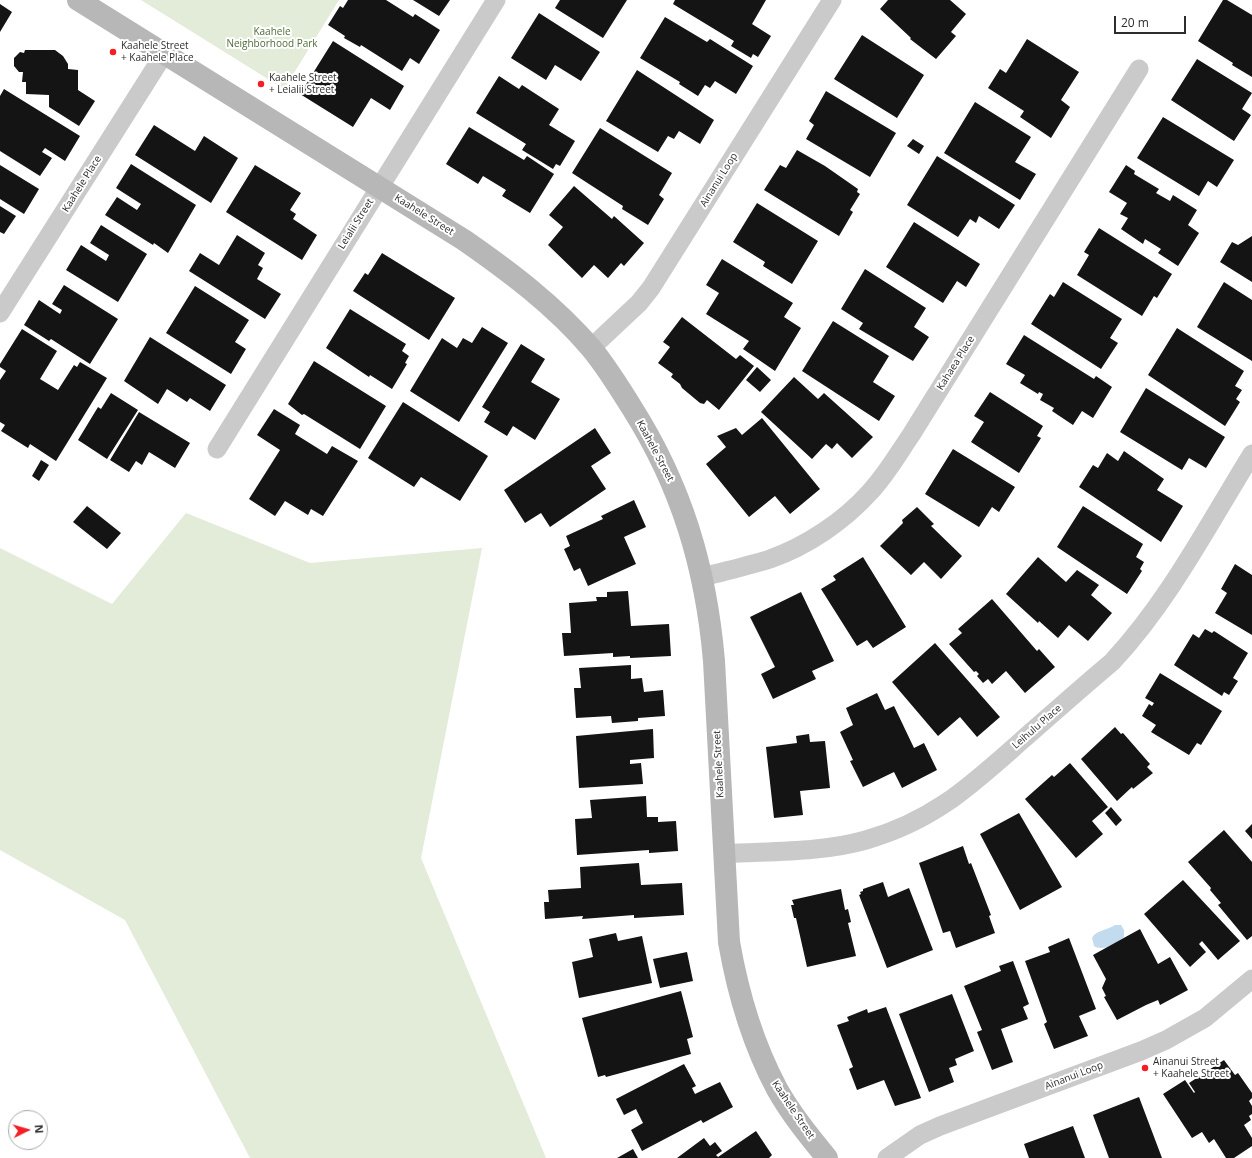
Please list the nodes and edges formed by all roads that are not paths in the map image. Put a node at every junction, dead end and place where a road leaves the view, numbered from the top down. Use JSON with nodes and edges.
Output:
{"nodes":[{"id":1,"x":78,"y":0,"type":"edge"},
{"id":2,"x":496,"y":0,"type":"edge"},
{"id":3,"x":832,"y":0,"type":"edge"},
{"id":4,"x":164,"y":54,"type":"junction"},
{"id":5,"x":1138,"y":69,"type":"dead end"},
{"id":6,"x":380,"y":187,"type":"junction"},
{"id":7,"x":0,"y":313,"type":"edge"},
{"id":8,"x":591,"y":348,"type":"junction"},
{"id":9,"x":217,"y":449,"type":"dead end"},
{"id":10,"x":1252,"y":454,"type":"edge"},
{"id":11,"x":703,"y":577,"type":"junction"},
{"id":12,"x":724,"y":854,"type":"junction"},
{"id":13,"x":1252,"y":979,"type":"edge"},
{"id":14,"x":827,"y":1158,"type":"edge"},
{"id":15,"x":886,"y":1158,"type":"edge"}],
"edges":[{"from":1,"to":4,"type":"street","name":"Kaahele Street"},
{"from":2,"to":6,"type":"street","name":"Leialii Street"},
{"from":3,"to":8,"type":"street","name":"Ainanui Loop"},
{"from":4,"to":6,"type":"street","name":"Kaahele Street"},
{"from":4,"to":7,"type":"street","name":"Kaahele Place"},
{"from":5,"to":11,"type":"street","name":"Kahaea Place"},
{"from":6,"to":8,"type":"street","name":"Kaahele Street"},
{"from":6,"to":9,"type":"street","name":"Leialii Street"},
{"from":8,"to":11,"type":"street","name":"Kaahele Street"},
{"from":10,"to":12,"type":"street","name":"Leihulu Place"},
{"from":11,"to":12,"type":"street","name":"Kaahele Street"},
{"from":12,"to":14,"type":"street","name":"Kaahele Street"},
{"from":13,"to":15,"type":"street","name":"Ainanui Loop"}]}
